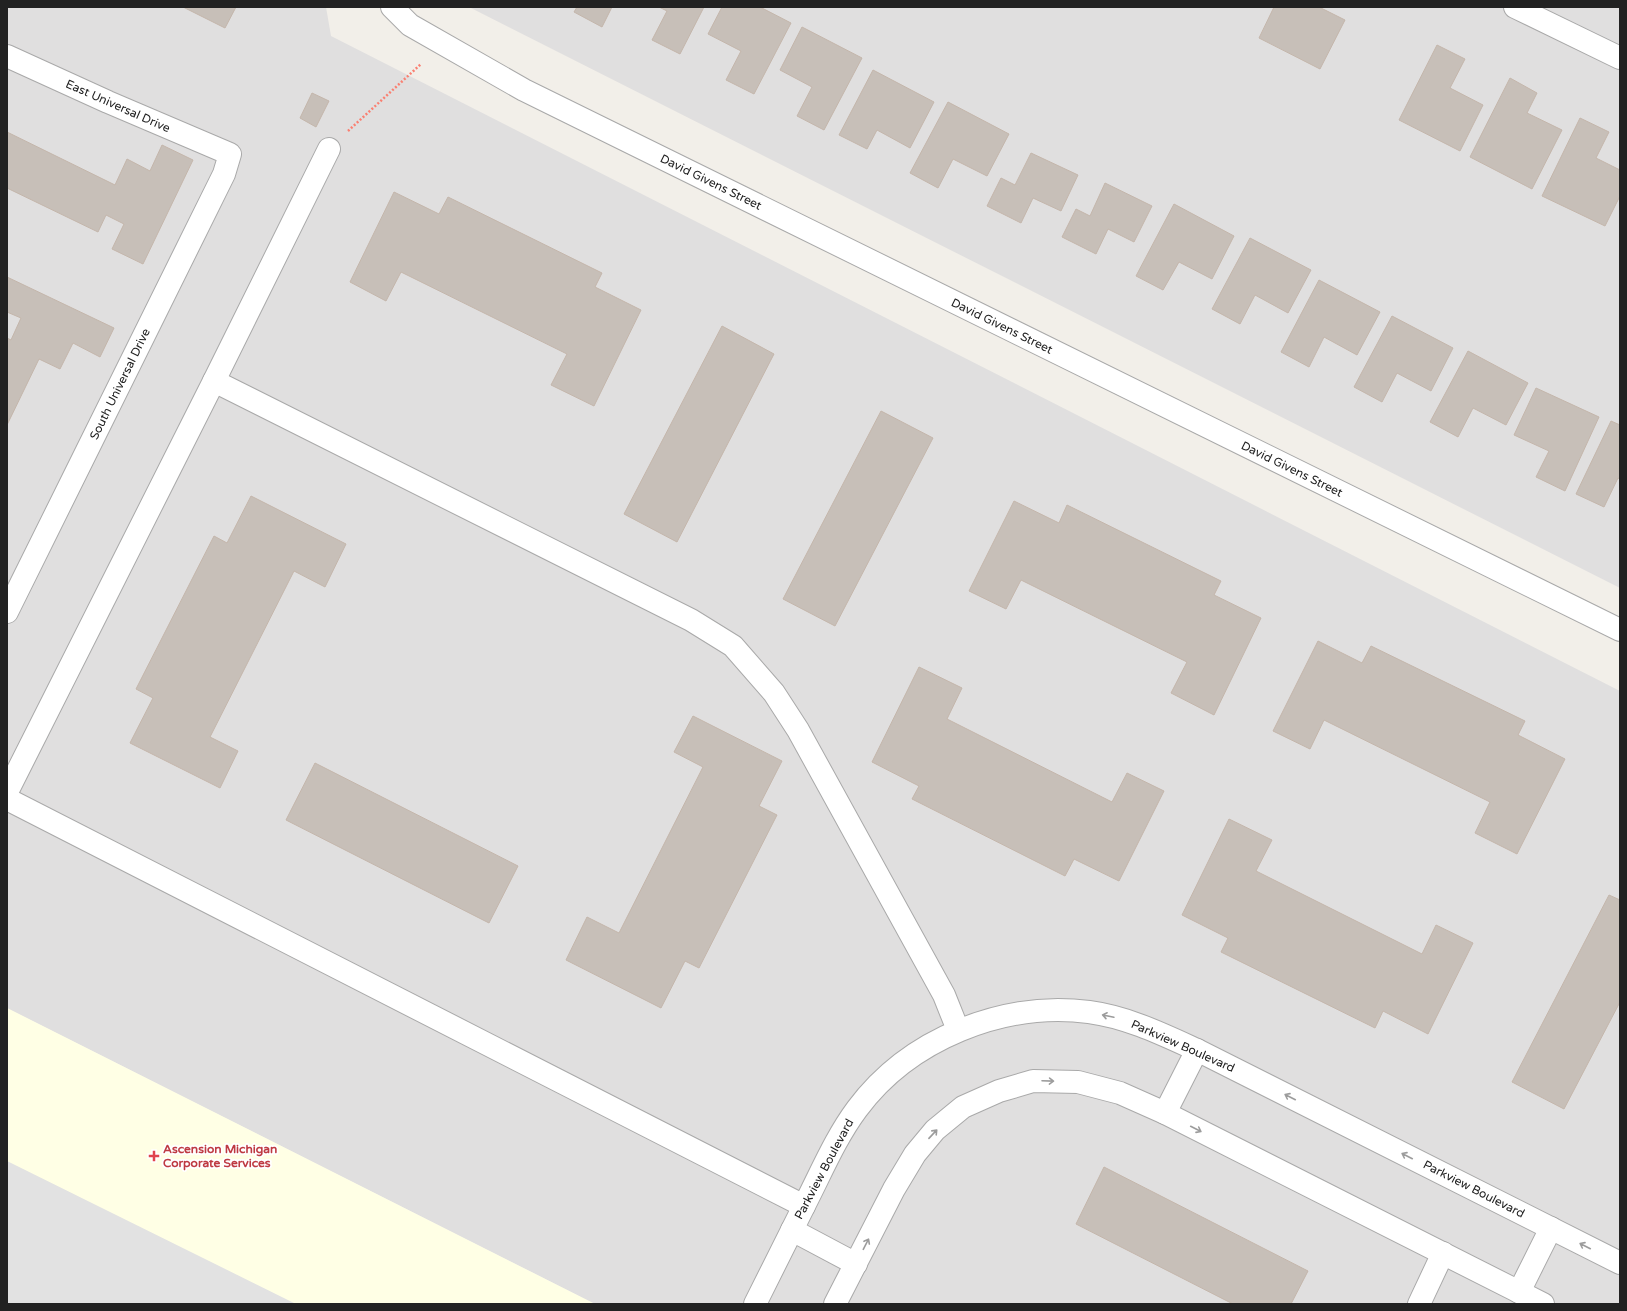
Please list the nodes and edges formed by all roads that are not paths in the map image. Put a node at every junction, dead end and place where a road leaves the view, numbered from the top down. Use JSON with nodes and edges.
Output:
{"nodes":[{"id":1,"x":392,"y":7,"type":"edge"},
{"id":2,"x":1515,"y":7,"type":"edge"},
{"id":3,"x":7,"y":56,"type":"edge"},
{"id":4,"x":1620,"y":58,"type":"edge"},
{"id":5,"x":329,"y":149,"type":"road end"},
{"id":6,"x":230,"y":154,"type":"joint"},
{"id":7,"x":214,"y":381,"type":"junction"},
{"id":8,"x":7,"y":612,"type":"edge"},
{"id":9,"x":1620,"y":630,"type":"edge"},
{"id":10,"x":7,"y":792,"type":"edge"},
{"id":11,"x":7,"y":799,"type":"edge"},
{"id":12,"x":958,"y":1030,"type":"junction"},
{"id":13,"x":1197,"y":1050,"type":"junction"},
{"id":14,"x":1165,"y":1113,"type":"junction"},
{"id":15,"x":804,"y":1206,"type":"junction"},
{"id":16,"x":1551,"y":1228,"type":"junction"},
{"id":17,"x":792,"y":1230,"type":"junction"},
{"id":18,"x":1443,"y":1253,"type":"junction"},
{"id":19,"x":1620,"y":1263,"type":"edge"},
{"id":20,"x":856,"y":1264,"type":"junction"},
{"id":21,"x":1519,"y":1292,"type":"junction"},
{"id":22,"x":755,"y":1304,"type":"edge"},
{"id":23,"x":835,"y":1304,"type":"edge"},
{"id":24,"x":1419,"y":1304,"type":"edge"},
{"id":25,"x":1544,"y":1304,"type":"edge"}],
"edges":[{"from":1,"to":9,"type":"street","name":"David Givens Street"},
{"from":2,"to":4,"type":"street"},
{"from":3,"to":6,"type":"street","name":"East Universal Drive"},
{"from":5,"to":7,"type":"street"},
{"from":6,"to":8,"type":"street","name":"South Universal Drive"},
{"from":7,"to":10,"type":"street"},
{"from":7,"to":12,"type":"street"},
{"from":11,"to":15,"type":"street"},
{"from":13,"to":12,"type":"street","name":"Parkview Boulevard","one_way":true},
{"from":12,"to":15,"type":"street","name":"Parkview Boulevard"},
{"from":13,"to":14,"type":"street"},
{"from":16,"to":13,"type":"street","name":"Parkview Boulevard","one_way":true},
{"from":14,"to":18,"type":"street","one_way":true},
{"from":20,"to":14,"type":"street","one_way":true},
{"from":15,"to":17,"type":"street","name":"Parkview Boulevard"},
{"from":19,"to":16,"type":"street","name":"Parkview Boulevard","one_way":true},
{"from":16,"to":21,"type":"street"},
{"from":17,"to":20,"type":"street"},
{"from":17,"to":22,"type":"street","name":"Parkview Boulevard"},
{"from":18,"to":21,"type":"street"},
{"from":18,"to":24,"type":"street"},
{"from":20,"to":23,"type":"street"},
{"from":21,"to":25,"type":"street"}]}
